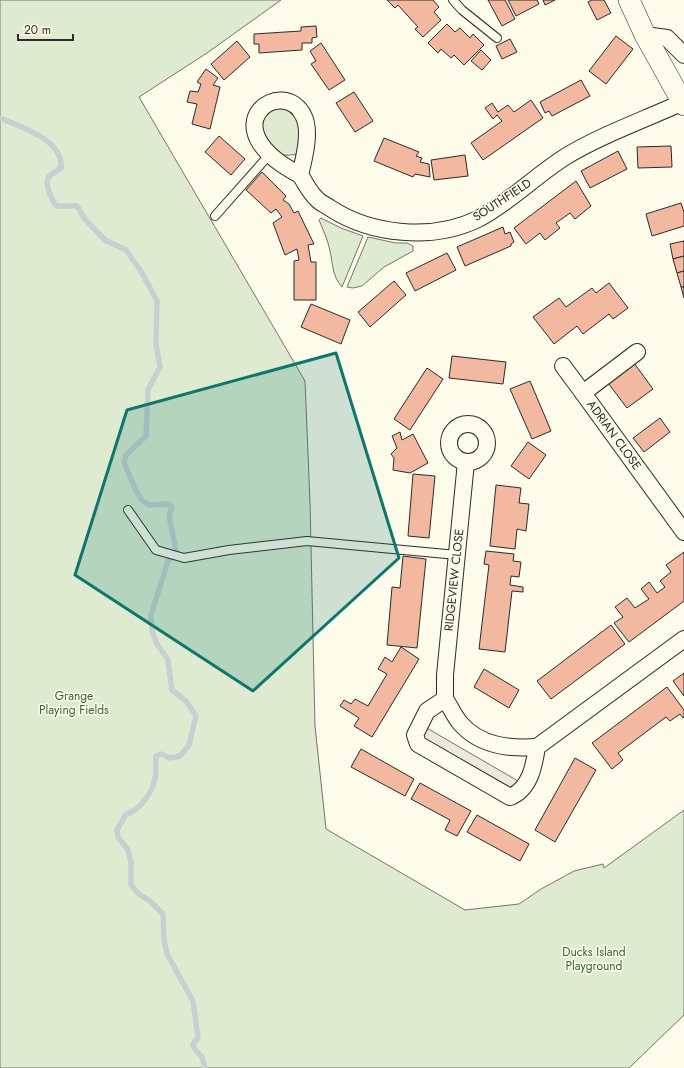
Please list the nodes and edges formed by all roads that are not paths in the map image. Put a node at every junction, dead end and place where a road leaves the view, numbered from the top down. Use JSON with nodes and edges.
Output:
{"nodes":[{"id":1,"x":453,"y":0,"type":"edge"},
{"id":2,"x":629,"y":0,"type":"edge"},
{"id":3,"x":645,"y":35,"type":"junction"},
{"id":4,"x":497,"y":38,"type":"dead end"},
{"id":5,"x":684,"y":55,"type":"edge"},
{"id":6,"x":683,"y":104,"type":"edge"},
{"id":7,"x":269,"y":155,"type":"junction"},
{"id":8,"x":300,"y":174,"type":"junction"},
{"id":9,"x":215,"y":216,"type":"dead end"},
{"id":10,"x":637,"y":352,"type":"dead end"},
{"id":11,"x":563,"y":366,"type":"dead end"},
{"id":12,"x":583,"y":393,"type":"junction"},
{"id":13,"x":466,"y":462,"type":"dead end"},
{"id":14,"x":128,"y":510,"type":"dead end"},
{"id":15,"x":684,"y":532,"type":"edge"},
{"id":16,"x":457,"y":555,"type":"junction"},
{"id":17,"x":684,"y":639,"type":"edge"},
{"id":18,"x":445,"y":699,"type":"junction"},
{"id":19,"x":537,"y":747,"type":"junction"}],
"edges":[{"from":1,"to":4,"type":"lane"},
{"from":2,"to":3,"type":"street"},
{"from":3,"to":5,"type":"street"},
{"from":3,"to":6,"type":"street"},
{"from":6,"to":8,"type":"street","name":"SOUTHFIELD"},
{"from":7,"to":8,"type":"street"},
{"from":7,"to":8,"type":"street"},
{"from":7,"to":9,"type":"lane"},
{"from":10,"to":12,"type":"street","name":"ADRIAN CLOSE"},
{"from":11,"to":12,"type":"street"},
{"from":12,"to":15,"type":"street","name":"ADRIAN CLOSE"},
{"from":13,"to":16,"type":"street","name":"RIDGEVIEW CLOSE"},
{"from":14,"to":16,"type":"lane"},
{"from":16,"to":18,"type":"street","name":"RIDGEVIEW CLOSE"},
{"from":17,"to":19,"type":"street"},
{"from":18,"to":19,"type":"street"},
{"from":18,"to":19,"type":"street"}]}
